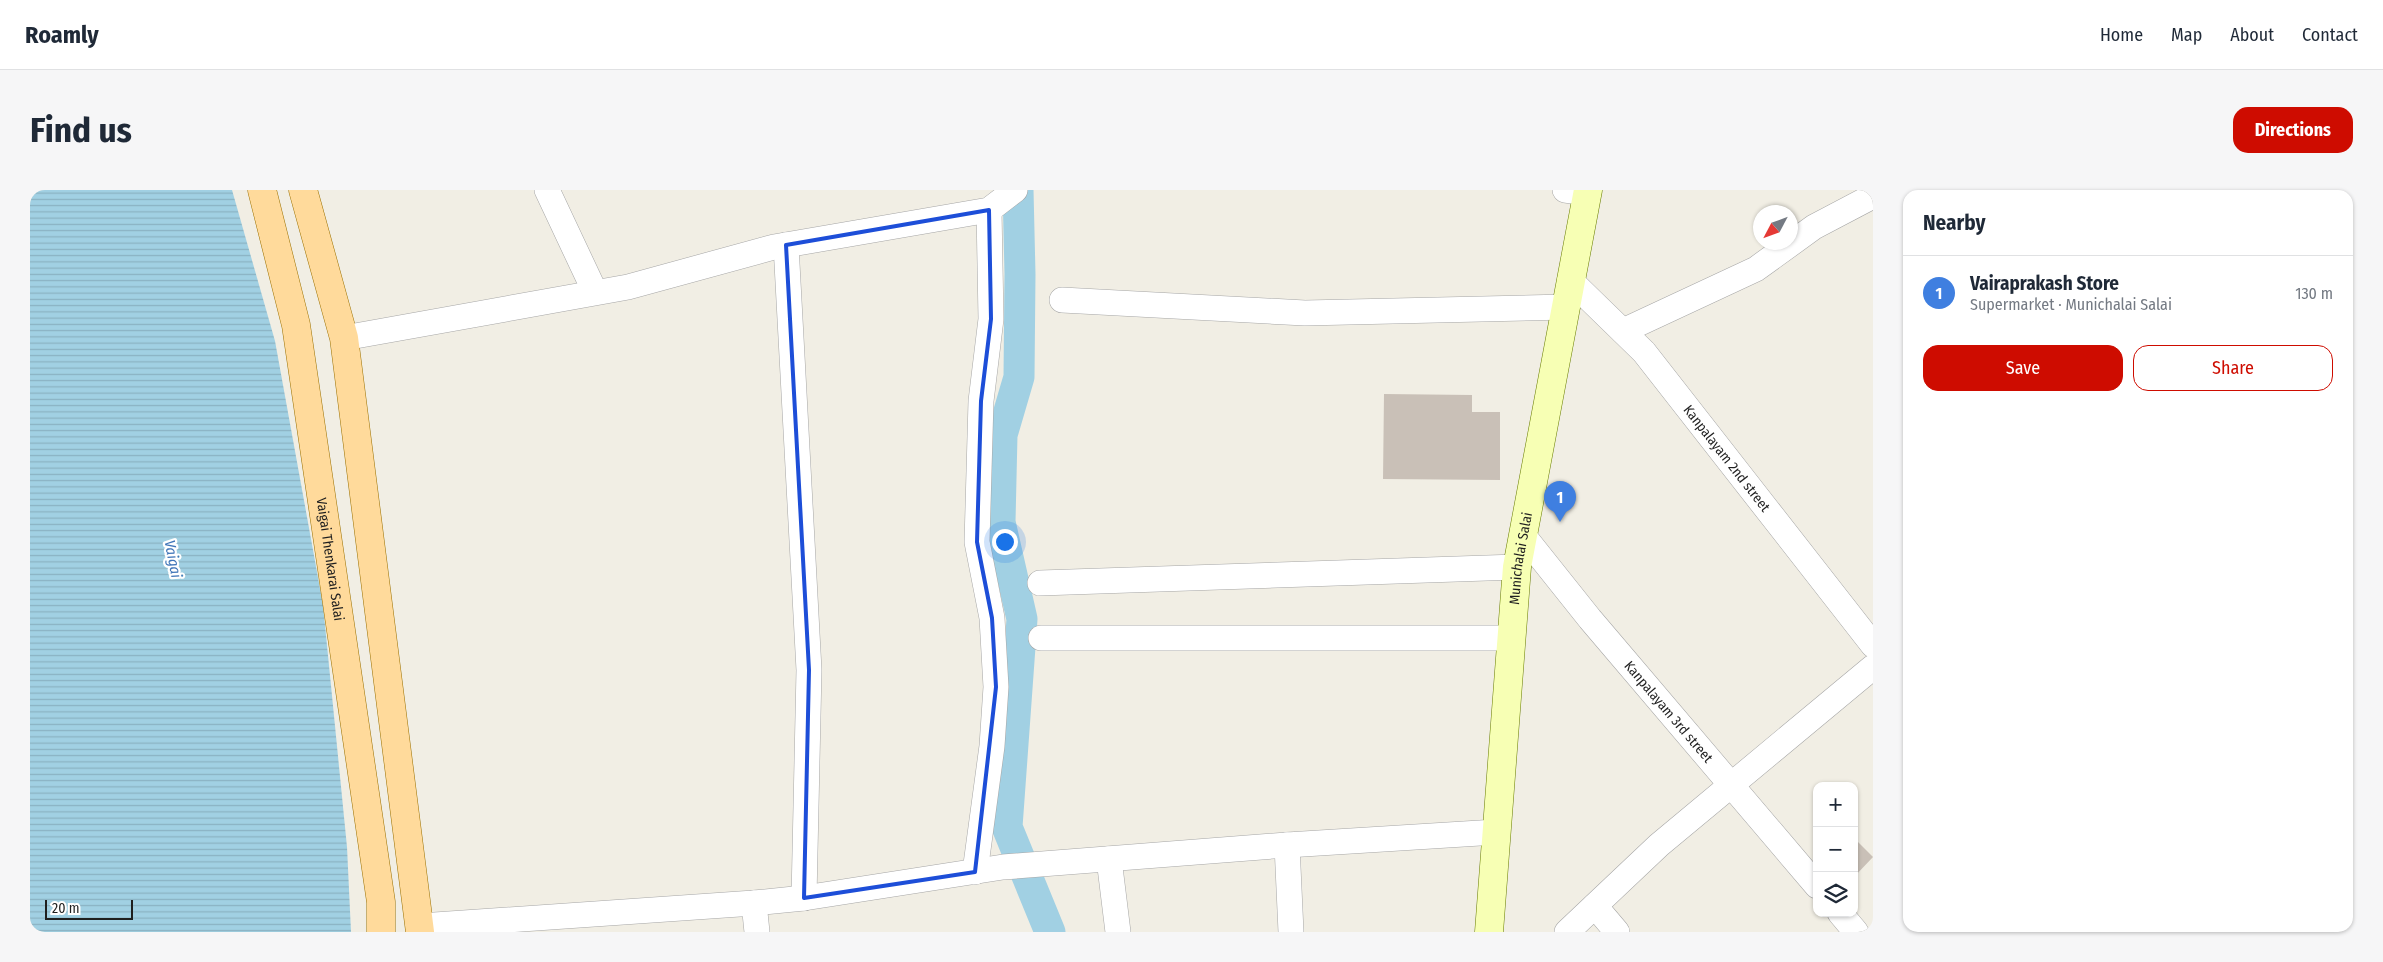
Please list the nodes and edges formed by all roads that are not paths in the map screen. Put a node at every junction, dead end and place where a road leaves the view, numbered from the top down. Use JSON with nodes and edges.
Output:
{"nodes":[{"id":1,"x":262,"y":190,"type":"edge"},
{"id":2,"x":303,"y":190,"type":"edge"},
{"id":3,"x":547,"y":190,"type":"edge"},
{"id":4,"x":1580,"y":191,"type":"edge"},
{"id":5,"x":1873,"y":196,"type":"edge"},
{"id":6,"x":1002,"y":200,"type":"edge"},
{"id":7,"x":786,"y":245,"type":"junction"},
{"id":8,"x":1570,"y":280,"type":"junction"},
{"id":9,"x":595,"y":292,"type":"junction"},
{"id":10,"x":1062,"y":300,"type":"dead end"},
{"id":11,"x":1566,"y":307,"type":"junction"},
{"id":12,"x":1623,"y":331,"type":"junction"},
{"id":13,"x":344,"y":338,"type":"junction"},
{"id":14,"x":1523,"y":535,"type":"junction"},
{"id":15,"x":1517,"y":567,"type":"junction"},
{"id":16,"x":1040,"y":583,"type":"dead end"},
{"id":17,"x":1041,"y":638,"type":"dead end"},
{"id":18,"x":1511,"y":638,"type":"junction"},
{"id":19,"x":1873,"y":645,"type":"edge"},
{"id":20,"x":1873,"y":667,"type":"edge"},
{"id":21,"x":1731,"y":784,"type":"junction"},
{"id":22,"x":1496,"y":832,"type":"junction"},
{"id":23,"x":1287,"y":845,"type":"junction"},
{"id":24,"x":1109,"y":859,"type":"junction"},
{"id":25,"x":975,"y":872,"type":"junction"},
{"id":26,"x":1813,"y":881,"type":"edge"},
{"id":27,"x":804,"y":898,"type":"junction"},
{"id":28,"x":754,"y":903,"type":"junction"},
{"id":29,"x":1595,"y":906,"type":"junction"},
{"id":30,"x":1843,"y":917,"type":"edge"},
{"id":31,"x":420,"y":929,"type":"edge"},
{"id":32,"x":381,"y":932,"type":"edge"},
{"id":33,"x":757,"y":932,"type":"edge"},
{"id":34,"x":1118,"y":932,"type":"edge"},
{"id":35,"x":1291,"y":932,"type":"edge"},
{"id":36,"x":1489,"y":932,"type":"edge"},
{"id":37,"x":1567,"y":932,"type":"edge"},
{"id":38,"x":1617,"y":932,"type":"edge"},
{"id":39,"x":1856,"y":932,"type":"edge"}],
"edges":[{"from":1,"to":32,"type":"main road","name":"Vaigai Thenkarai Salai"},
{"from":2,"to":13,"type":"main road"},
{"from":3,"to":9,"type":"street"},
{"from":4,"to":8,"type":"main road","name":"Munichalai Salai"},
{"from":5,"to":12,"type":"street"},
{"from":6,"to":7,"type":"street"},
{"from":6,"to":25,"type":"street"},
{"from":7,"to":9,"type":"street"},
{"from":7,"to":27,"type":"street"},
{"from":8,"to":11,"type":"main road","name":"Munichalai Salai"},
{"from":8,"to":12,"type":"street","name":"Kanpalayam 2nd street"},
{"from":9,"to":13,"type":"street"},
{"from":10,"to":11,"type":"street"},
{"from":11,"to":14,"type":"main road","name":"Munichalai Salai"},
{"from":12,"to":19,"type":"street","name":"Kanpalayam 2nd street"},
{"from":13,"to":31,"type":"main road"},
{"from":14,"to":15,"type":"main road","name":"Munichalai Salai"},
{"from":14,"to":21,"type":"street","name":"Kanpalayam 3rd street"},
{"from":15,"to":16,"type":"street"},
{"from":15,"to":18,"type":"main road","name":"Munichalai Salai"},
{"from":17,"to":18,"type":"street"},
{"from":18,"to":22,"type":"main road","name":"Munichalai Salai"},
{"from":20,"to":21,"type":"street"},
{"from":21,"to":26,"type":"street","name":"Kanpalayam 3rd street"},
{"from":21,"to":29,"type":"street"},
{"from":22,"to":23,"type":"street"},
{"from":22,"to":36,"type":"main road","name":"Munichalai Salai"},
{"from":23,"to":24,"type":"street"},
{"from":23,"to":35,"type":"street"},
{"from":24,"to":25,"type":"street"},
{"from":24,"to":34,"type":"street"},
{"from":25,"to":27,"type":"street"},
{"from":27,"to":28,"type":"street"},
{"from":28,"to":31,"type":"street"},
{"from":28,"to":33,"type":"street"},
{"from":29,"to":37,"type":"street"},
{"from":29,"to":38,"type":"street"},
{"from":30,"to":39,"type":"street"}]}
